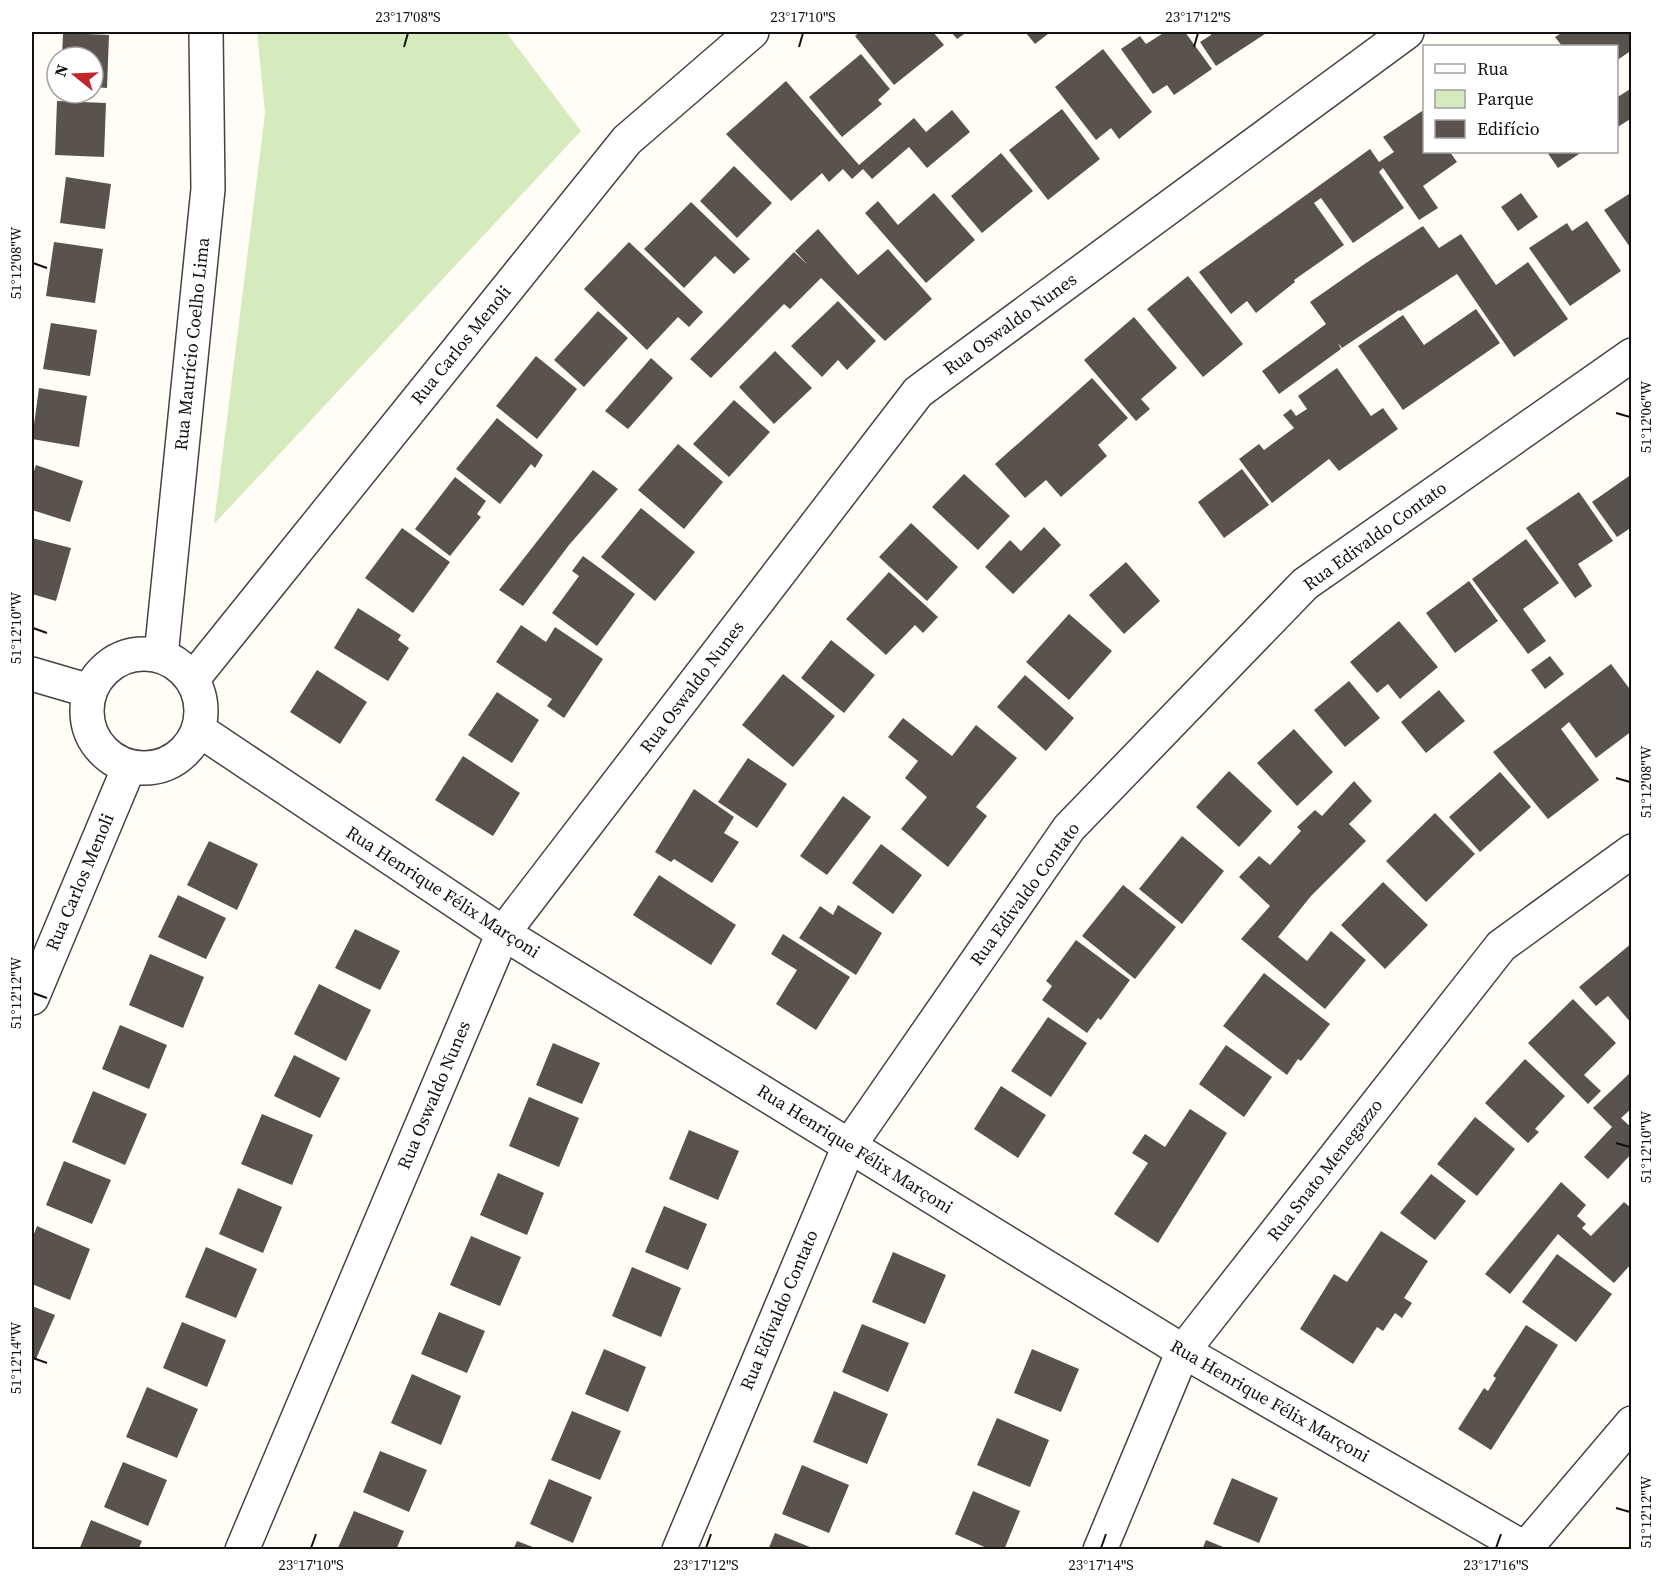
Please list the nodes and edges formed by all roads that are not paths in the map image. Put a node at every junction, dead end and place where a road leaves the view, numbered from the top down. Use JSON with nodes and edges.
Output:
{"nodes":[{"id":1,"x":206,"y":32,"type":"edge"},
{"id":2,"x":752,"y":32,"type":"edge"},
{"id":3,"x":1407,"y":32,"type":"edge"},
{"id":4,"x":1632,"y":355,"type":"edge"},
{"id":5,"x":161,"y":656,"type":"junction"},
{"id":6,"x":32,"y":674,"type":"edge"},
{"id":7,"x":192,"y":680,"type":"junction"},
{"id":8,"x":90,"y":691,"type":"junction"},
{"id":9,"x":199,"y":730,"type":"junction"},
{"id":10,"x":129,"y":767,"type":"junction"},
{"id":11,"x":1632,"y":851,"type":"edge"},
{"id":12,"x":503,"y":933,"type":"junction"},
{"id":13,"x":32,"y":998,"type":"edge"},
{"id":14,"x":849,"y":1146,"type":"junction"},
{"id":15,"x":1183,"y":1351,"type":"junction"},
{"id":16,"x":1632,"y":1423,"type":"edge"},
{"id":17,"x":1524,"y":1549,"type":"edge"},
{"id":18,"x":242,"y":1550,"type":"edge"},
{"id":19,"x":679,"y":1550,"type":"edge"},
{"id":20,"x":1100,"y":1550,"type":"edge"}],
"edges":[{"from":1,"to":5,"type":"street","name":"Rua Maurício Coelho Lima"},
{"from":2,"to":7,"type":"street","name":"Rua Carlos Menoli"},
{"from":3,"to":12,"type":"street","name":"Rua Oswaldo Nunes"},
{"from":4,"to":14,"type":"street","name":"Rua Edivaldo Contato"},
{"from":5,"to":7,"type":"street"},
{"from":5,"to":8,"type":"street"},
{"from":6,"to":8,"type":"street"},
{"from":7,"to":9,"type":"street"},
{"from":8,"to":10,"type":"street"},
{"from":9,"to":10,"type":"street"},
{"from":9,"to":12,"type":"street","name":"Rua Henrique Félix Marçoni"},
{"from":10,"to":13,"type":"street","name":"Rua Carlos Menoli"},
{"from":11,"to":15,"type":"street","name":"Rua Snato Menegazzo"},
{"from":12,"to":14,"type":"street","name":"Rua Henrique Félix Marçoni"},
{"from":12,"to":18,"type":"street","name":"Rua Oswaldo Nunes"},
{"from":14,"to":15,"type":"street","name":"Rua Henrique Félix Marçoni"},
{"from":14,"to":19,"type":"street","name":"Rua Edivaldo Contato"},
{"from":15,"to":17,"type":"street","name":"Rua Henrique Félix Marçoni"},
{"from":15,"to":20,"type":"street","name":"Rua Snato Menegazzo"},
{"from":16,"to":17,"type":"street"}]}
